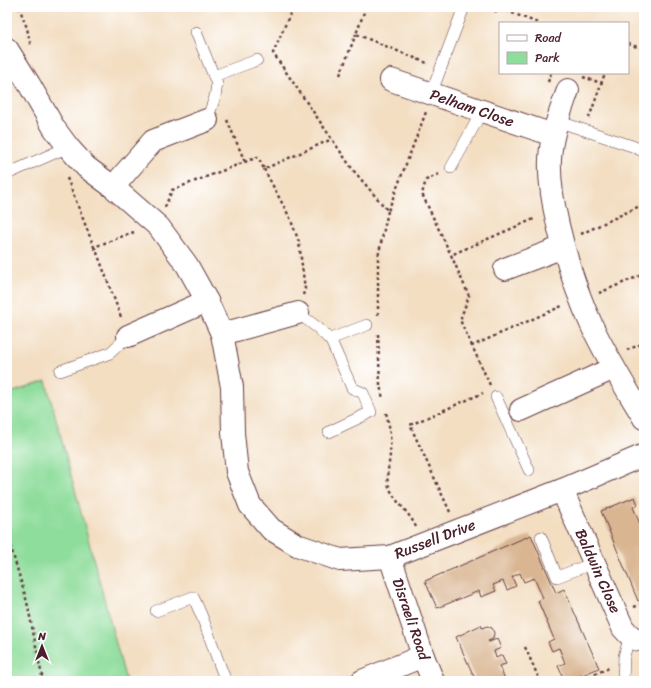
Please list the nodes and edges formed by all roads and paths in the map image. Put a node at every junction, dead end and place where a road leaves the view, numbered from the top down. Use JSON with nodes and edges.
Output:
{"nodes":[{"id":1,"x":291,"y":7,"type":"edge"},
{"id":2,"x":366,"y":7,"type":"edge"},
{"id":3,"x":464,"y":7,"type":"edge"},
{"id":4,"x":483,"y":7,"type":"edge"},
{"id":5,"x":535,"y":22,"type":"edge"},
{"id":6,"x":196,"y":32,"type":"dead end"},
{"id":7,"x":356,"y":34,"type":"junction"},
{"id":8,"x":629,"y":44,"type":"edge"},
{"id":9,"x":7,"y":49,"type":"edge"},
{"id":10,"x":644,"y":49,"type":"edge"},
{"id":11,"x":257,"y":60,"type":"dead end"},
{"id":12,"x":440,"y":68,"type":"junction"},
{"id":13,"x":605,"y":74,"type":"edge"},
{"id":14,"x":340,"y":75,"type":"dead end"},
{"id":15,"x":214,"y":76,"type":"junction"},
{"id":16,"x":391,"y":80,"type":"dead end"},
{"id":17,"x":574,"y":83,"type":"joint"},
{"id":18,"x":601,"y":83,"type":"junction"},
{"id":19,"x":216,"y":93,"type":"junction"},
{"id":20,"x":432,"y":94,"type":"junction"},
{"id":21,"x":482,"y":111,"type":"junction"},
{"id":22,"x":207,"y":120,"type":"joint"},
{"id":23,"x":555,"y":128,"type":"junction"},
{"id":24,"x":585,"y":130,"type":"junction"},
{"id":25,"x":332,"y":139,"type":"junction"},
{"id":26,"x":63,"y":149,"type":"junction"},
{"id":27,"x":644,"y":152,"type":"edge"},
{"id":28,"x":245,"y":162,"type":"junction"},
{"id":29,"x":451,"y":168,"type":"joint"},
{"id":30,"x":264,"y":169,"type":"junction"},
{"id":31,"x":7,"y":174,"type":"edge"},
{"id":32,"x":113,"y":187,"type":"junction"},
{"id":33,"x":644,"y":204,"type":"edge"},
{"id":34,"x":388,"y":211,"type":"junction"},
{"id":35,"x":156,"y":224,"type":"junction"},
{"id":36,"x":563,"y":244,"type":"junction"},
{"id":37,"x":94,"y":247,"type":"junction"},
{"id":38,"x":451,"y":255,"type":"dead end"},
{"id":39,"x":505,"y":269,"type":"dead end"},
{"id":40,"x":644,"y":274,"type":"edge"},
{"id":41,"x":581,"y":299,"type":"junction"},
{"id":42,"x":207,"y":301,"type":"junction"},
{"id":43,"x":298,"y":313,"type":"junction"},
{"id":44,"x":378,"y":319,"type":"dead end"},
{"id":45,"x":366,"y":325,"type":"dead end"},
{"id":46,"x":378,"y":333,"type":"dead end"},
{"id":47,"x":222,"y":334,"type":"junction"},
{"id":48,"x":128,"y":336,"type":"junction"},
{"id":49,"x":330,"y":339,"type":"junction"},
{"id":50,"x":614,"y":368,"type":"junction"},
{"id":51,"x":60,"y":371,"type":"dead end"},
{"id":52,"x":494,"y":393,"type":"junction"},
{"id":53,"x":384,"y":402,"type":"dead end"},
{"id":54,"x":385,"y":409,"type":"dead end"},
{"id":55,"x":513,"y":413,"type":"junction"},
{"id":56,"x":644,"y":418,"type":"edge"},
{"id":57,"x":329,"y":432,"type":"dead end"},
{"id":58,"x":644,"y":455,"type":"edge"},
{"id":59,"x":529,"y":470,"type":"dead end"},
{"id":60,"x":562,"y":490,"type":"junction"},
{"id":61,"x":458,"y":531,"type":"junction"},
{"id":62,"x":7,"y":534,"type":"edge"},
{"id":63,"x":541,"y":537,"type":"dead end"},
{"id":64,"x":423,"y":544,"type":"junction"},
{"id":65,"x":390,"y":557,"type":"junction"},
{"id":66,"x":594,"y":563,"type":"junction"},
{"id":67,"x":156,"y":611,"type":"dead end"},
{"id":68,"x":637,"y":638,"type":"edge"},
{"id":69,"x":525,"y":646,"type":"dead end"},
{"id":70,"x":422,"y":656,"type":"junction"},
{"id":71,"x":624,"y":661,"type":"junction"},
{"id":72,"x":587,"y":677,"type":"junction"},
{"id":73,"x":43,"y":681,"type":"edge"},
{"id":74,"x":226,"y":681,"type":"edge"},
{"id":75,"x":362,"y":681,"type":"edge"},
{"id":76,"x":432,"y":681,"type":"edge"},
{"id":77,"x":540,"y":681,"type":"edge"},
{"id":78,"x":578,"y":681,"type":"edge"},
{"id":79,"x":589,"y":681,"type":"edge"},
{"id":80,"x":624,"y":681,"type":"edge"}],
"edges":[{"from":1,"to":25,"type":"path"},
{"from":2,"to":7,"type":"path"},
{"from":3,"to":12,"type":"lane"},
{"from":4,"to":5,"type":"path"},
{"from":6,"to":15,"type":"lane"},
{"from":7,"to":12,"type":"path"},
{"from":7,"to":14,"type":"path"},
{"from":8,"to":10,"type":"path"},
{"from":9,"to":26,"type":"street","name":"Russell Drive"},
{"from":11,"to":15,"type":"lane"},
{"from":12,"to":20,"type":"lane"},
{"from":13,"to":18,"type":"path"},
{"from":15,"to":19,"type":"lane"},
{"from":16,"to":20,"type":"street","name":"Pelham Close"},
{"from":17,"to":18,"type":"path"},
{"from":17,"to":23,"type":"street"},
{"from":18,"to":24,"type":"path"},
{"from":19,"to":22,"type":"lane"},
{"from":19,"to":28,"type":"path"},
{"from":20,"to":21,"type":"street","name":"Pelham Close"},
{"from":20,"to":34,"type":"path"},
{"from":21,"to":23,"type":"street","name":"Pelham Close"},
{"from":21,"to":29,"type":"lane"},
{"from":22,"to":32,"type":"street"},
{"from":23,"to":24,"type":"lane"},
{"from":23,"to":36,"type":"street"},
{"from":24,"to":27,"type":"lane"},
{"from":25,"to":30,"type":"path"},
{"from":25,"to":34,"type":"path"},
{"from":26,"to":31,"type":"lane"},
{"from":26,"to":32,"type":"street","name":"Russell Drive"},
{"from":26,"to":37,"type":"path"},
{"from":28,"to":30,"type":"path"},
{"from":28,"to":35,"type":"path"},
{"from":29,"to":38,"type":"path"},
{"from":30,"to":43,"type":"path"},
{"from":32,"to":35,"type":"street","name":"Russell Drive"},
{"from":33,"to":36,"type":"path"},
{"from":34,"to":44,"type":"path"},
{"from":35,"to":37,"type":"path"},
{"from":35,"to":42,"type":"street","name":"Russell Drive"},
{"from":36,"to":39,"type":"street"},
{"from":36,"to":41,"type":"street"},
{"from":37,"to":48,"type":"path"},
{"from":40,"to":41,"type":"path"},
{"from":41,"to":50,"type":"street"},
{"from":41,"to":52,"type":"path"},
{"from":42,"to":47,"type":"street","name":"Russell Drive"},
{"from":42,"to":48,"type":"street"},
{"from":43,"to":47,"type":"street"},
{"from":43,"to":49,"type":"lane"},
{"from":45,"to":49,"type":"lane"},
{"from":46,"to":53,"type":"path"},
{"from":47,"to":65,"type":"street","name":"Russell Drive"},
{"from":48,"to":51,"type":"lane"},
{"from":49,"to":57,"type":"lane"},
{"from":50,"to":55,"type":"street"},
{"from":50,"to":56,"type":"street"},
{"from":52,"to":55,"type":"lane"},
{"from":52,"to":61,"type":"path"},
{"from":54,"to":64,"type":"path"},
{"from":55,"to":59,"type":"lane"},
{"from":58,"to":60,"type":"street","name":"Russell Drive"},
{"from":60,"to":61,"type":"street","name":"Russell Drive"},
{"from":60,"to":66,"type":"street","name":"Baldwin Close"},
{"from":61,"to":64,"type":"street","name":"Russell Drive"},
{"from":62,"to":73,"type":"path"},
{"from":63,"to":66,"type":"lane"},
{"from":64,"to":65,"type":"street","name":"Russell Drive"},
{"from":65,"to":70,"type":"street","name":"Disraeli Road"},
{"from":66,"to":68,"type":"street","name":"Baldwin Close"},
{"from":67,"to":74,"type":"lane"},
{"from":68,"to":71,"type":"lane"},
{"from":69,"to":77,"type":"path"},
{"from":70,"to":75,"type":"street"},
{"from":70,"to":76,"type":"street","name":"Disraeli Road"},
{"from":71,"to":72,"type":"path"},
{"from":71,"to":80,"type":"lane"},
{"from":72,"to":78,"type":"path"},
{"from":72,"to":79,"type":"path"}]}
